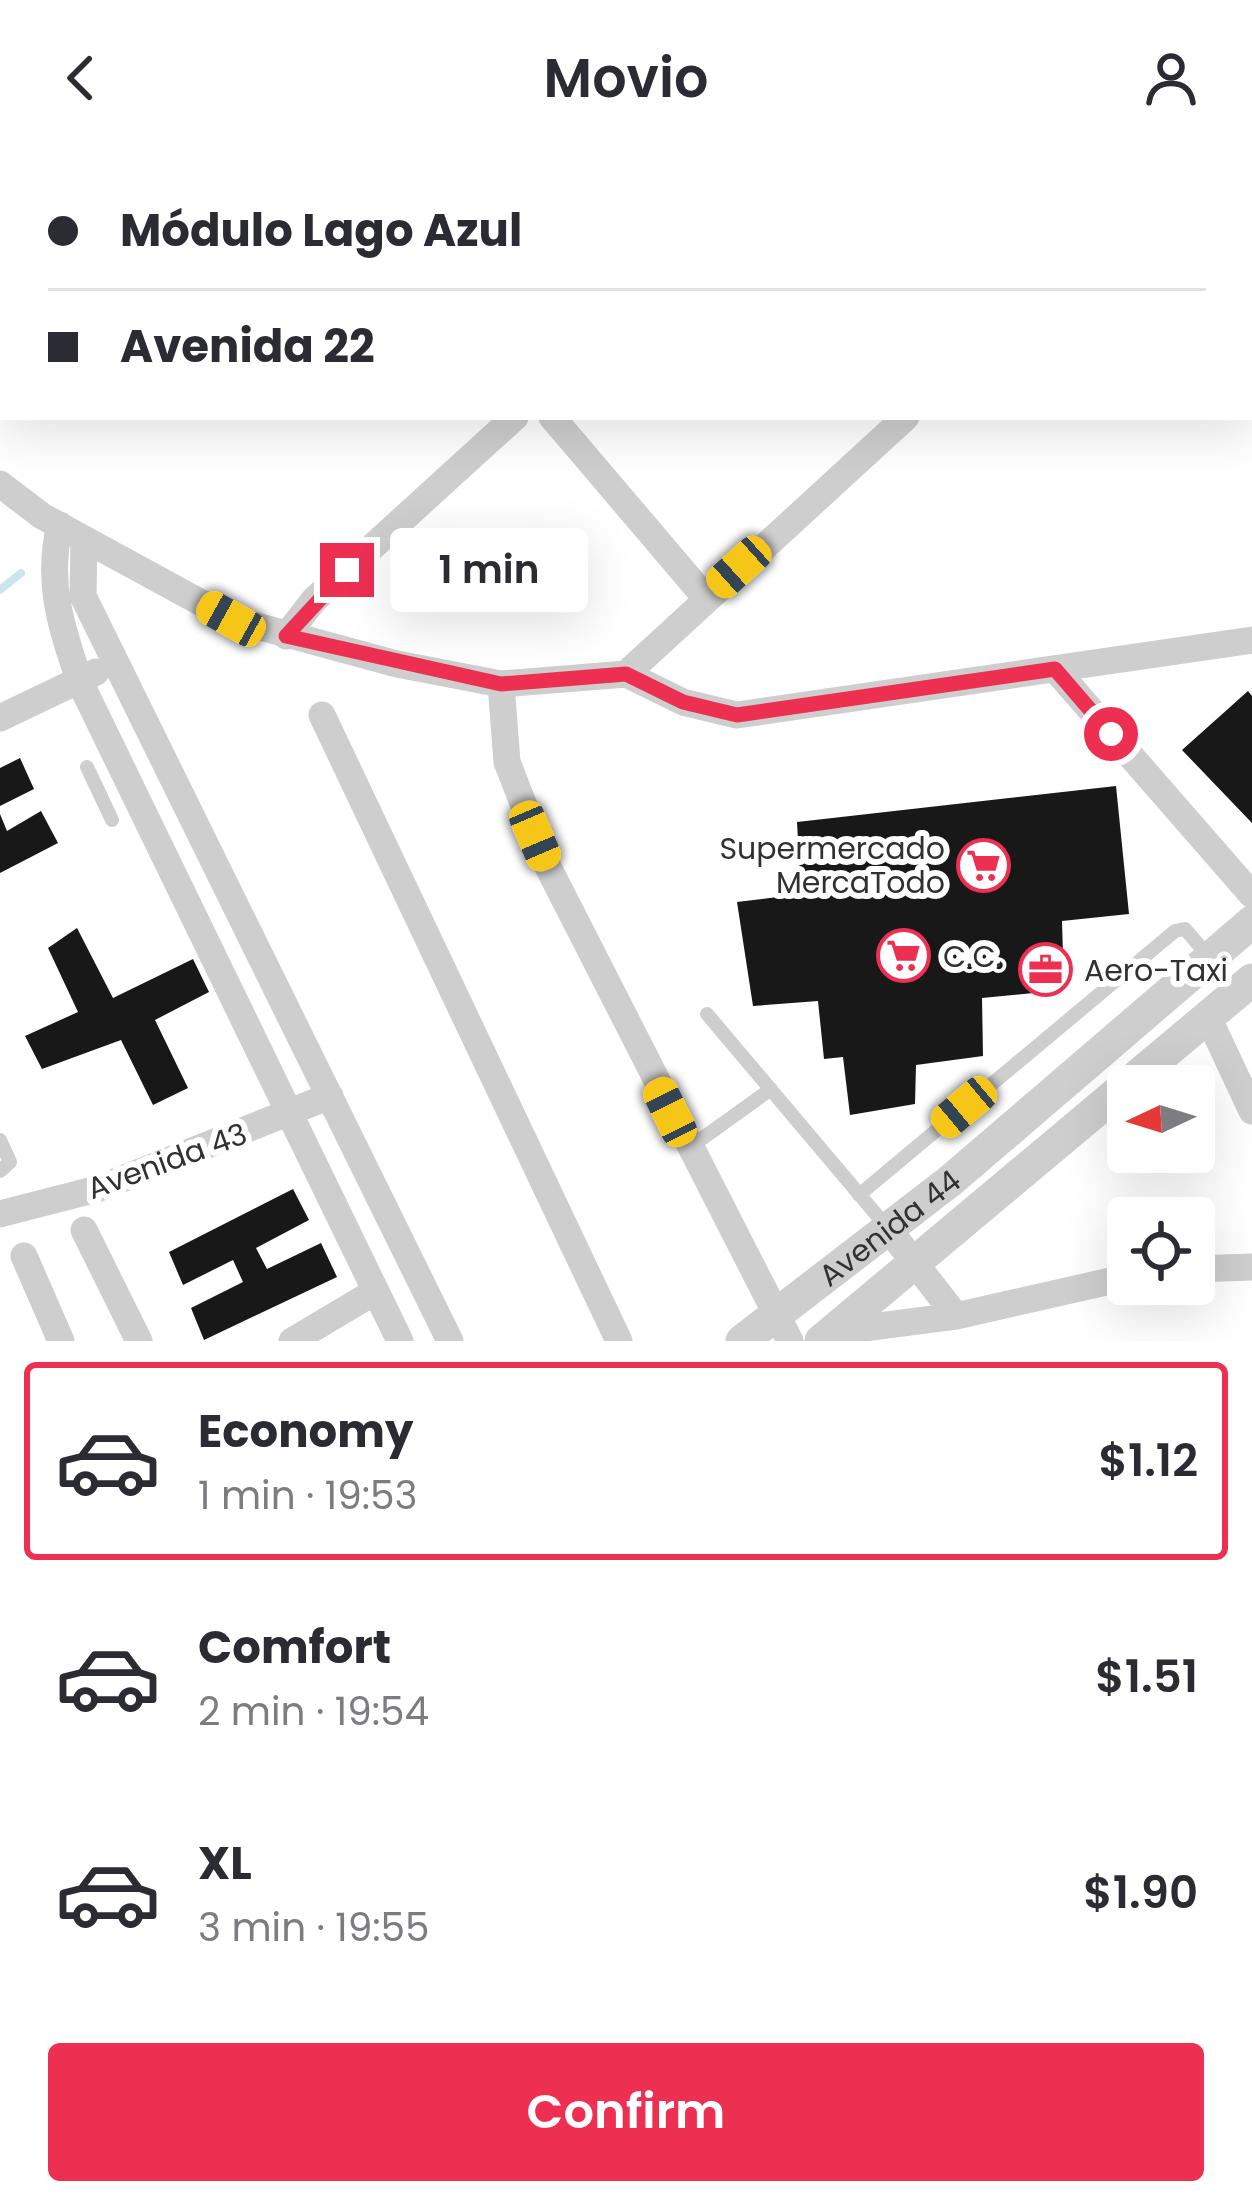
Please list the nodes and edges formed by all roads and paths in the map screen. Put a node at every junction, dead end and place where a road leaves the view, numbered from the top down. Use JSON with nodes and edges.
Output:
{"nodes":[{"id":1,"x":512,"y":420,"type":"edge"},
{"id":2,"x":555,"y":420,"type":"edge"},
{"id":3,"x":904,"y":420,"type":"edge"},
{"id":4,"x":0,"y":484,"type":"edge"},
{"id":5,"x":72,"y":532,"type":"junction"},
{"id":6,"x":705,"y":597,"type":"junction"},
{"id":7,"x":286,"y":636,"type":"junction"},
{"id":8,"x":1252,"y":640,"type":"edge"},
{"id":9,"x":116,"y":662,"type":"junction"},
{"id":10,"x":1055,"y":669,"type":"junction"},
{"id":11,"x":626,"y":674,"type":"junction"},
{"id":12,"x":79,"y":680,"type":"junction"},
{"id":13,"x":501,"y":684,"type":"junction"},
{"id":14,"x":322,"y":716,"type":"dead end"},
{"id":15,"x":0,"y":718,"type":"edge"},
{"id":16,"x":87,"y":767,"type":"dead end"},
{"id":17,"x":124,"y":773,"type":"junction"},
{"id":18,"x":97,"y":789,"type":"junction"},
{"id":19,"x":112,"y":820,"type":"dead end"},
{"id":20,"x":196,"y":823,"type":"junction"},
{"id":21,"x":155,"y":844,"type":"junction"},
{"id":22,"x":1252,"y":896,"type":"edge"},
{"id":23,"x":1252,"y":922,"type":"edge"},
{"id":24,"x":1210,"y":958,"type":"junction"},
{"id":25,"x":1252,"y":980,"type":"edge"},
{"id":26,"x":706,"y":1014,"type":"dead end"},
{"id":27,"x":1208,"y":1017,"type":"junction"},
{"id":28,"x":771,"y":1089,"type":"junction"},
{"id":29,"x":330,"y":1096,"type":"junction"},
{"id":30,"x":1252,"y":1111,"type":"edge"},
{"id":31,"x":291,"y":1114,"type":"junction"},
{"id":32,"x":0,"y":1140,"type":"edge"},
{"id":33,"x":688,"y":1148,"type":"junction"},
{"id":34,"x":0,"y":1171,"type":"edge"},
{"id":35,"x":859,"y":1195,"type":"junction"},
{"id":36,"x":0,"y":1214,"type":"edge"},
{"id":37,"x":886,"y":1226,"type":"junction"},
{"id":38,"x":83,"y":1230,"type":"dead end"},
{"id":39,"x":23,"y":1256,"type":"dead end"},
{"id":40,"x":915,"y":1260,"type":"junction"},
{"id":41,"x":1252,"y":1267,"type":"edge"},
{"id":42,"x":1215,"y":1268,"type":"edge"},
{"id":43,"x":1107,"y":1282,"type":"edge"},
{"id":44,"x":376,"y":1291,"type":"junction"},
{"id":45,"x":956,"y":1316,"type":"junction"},
{"id":46,"x":781,"y":1328,"type":"edge"},
{"id":47,"x":828,"y":1337,"type":"edge"},
{"id":48,"x":61,"y":1341,"type":"edge"},
{"id":49,"x":140,"y":1341,"type":"edge"},
{"id":50,"x":292,"y":1341,"type":"edge"},
{"id":51,"x":400,"y":1341,"type":"edge"},
{"id":52,"x":450,"y":1341,"type":"edge"},
{"id":53,"x":619,"y":1341,"type":"edge"},
{"id":54,"x":742,"y":1341,"type":"edge"}],
"edges":[{"from":1,"to":7,"type":"street"},
{"from":2,"to":6,"type":"street"},
{"from":3,"to":6,"type":"street"},
{"from":4,"to":5,"type":"street"},
{"from":5,"to":7,"type":"street"},
{"from":5,"to":9,"type":"street"},
{"from":5,"to":12,"type":"street"},
{"from":6,"to":11,"type":"street"},
{"from":7,"to":13,"type":"street"},
{"from":8,"to":10,"type":"street"},
{"from":9,"to":12,"type":"street"},
{"from":9,"to":20,"type":"street"},
{"from":10,"to":11,"type":"street"},
{"from":10,"to":22,"type":"street"},
{"from":11,"to":13,"type":"street"},
{"from":12,"to":15,"type":"street"},
{"from":12,"to":17,"type":"street"},
{"from":13,"to":33,"type":"street"},
{"from":14,"to":53,"type":"street"},
{"from":16,"to":18,"type":"lane"},
{"from":17,"to":18,"type":"lane"},
{"from":17,"to":21,"type":"street"},
{"from":18,"to":19,"type":"lane"},
{"from":20,"to":21,"type":"lane"},
{"from":20,"to":29,"type":"street"},
{"from":21,"to":31,"type":"street"},
{"from":23,"to":24,"type":"street","name":"Avenida 44"},
{"from":24,"to":35,"type":"lane"},
{"from":24,"to":37,"type":"street","name":"Avenida 44"},
{"from":25,"to":27,"type":"street","name":"Avenida 44"},
{"from":26,"to":28,"type":"lane"},
{"from":27,"to":30,"type":"street"},
{"from":27,"to":40,"type":"street","name":"Avenida 44"},
{"from":28,"to":33,"type":"lane"},
{"from":28,"to":35,"type":"lane"},
{"from":29,"to":31,"type":"street","name":"Avenida 43"},
{"from":29,"to":52,"type":"street"},
{"from":31,"to":36,"type":"street","name":"Avenida 43"},
{"from":31,"to":44,"type":"street"},
{"from":32,"to":34,"type":"lane"},
{"from":33,"to":46,"type":"street"},
{"from":35,"to":37,"type":"lane"},
{"from":37,"to":40,"type":"street"},
{"from":37,"to":46,"type":"street","name":"Avenida 44"},
{"from":38,"to":49,"type":"street"},
{"from":39,"to":48,"type":"street"},
{"from":40,"to":45,"type":"street"},
{"from":40,"to":47,"type":"street","name":"Avenida 44"},
{"from":41,"to":42,"type":"street"},
{"from":43,"to":45,"type":"street"},
{"from":44,"to":50,"type":"street"},
{"from":44,"to":51,"type":"street"},
{"from":45,"to":47,"type":"street"},
{"from":46,"to":54,"type":"street","name":"Avenida 44"}]}
